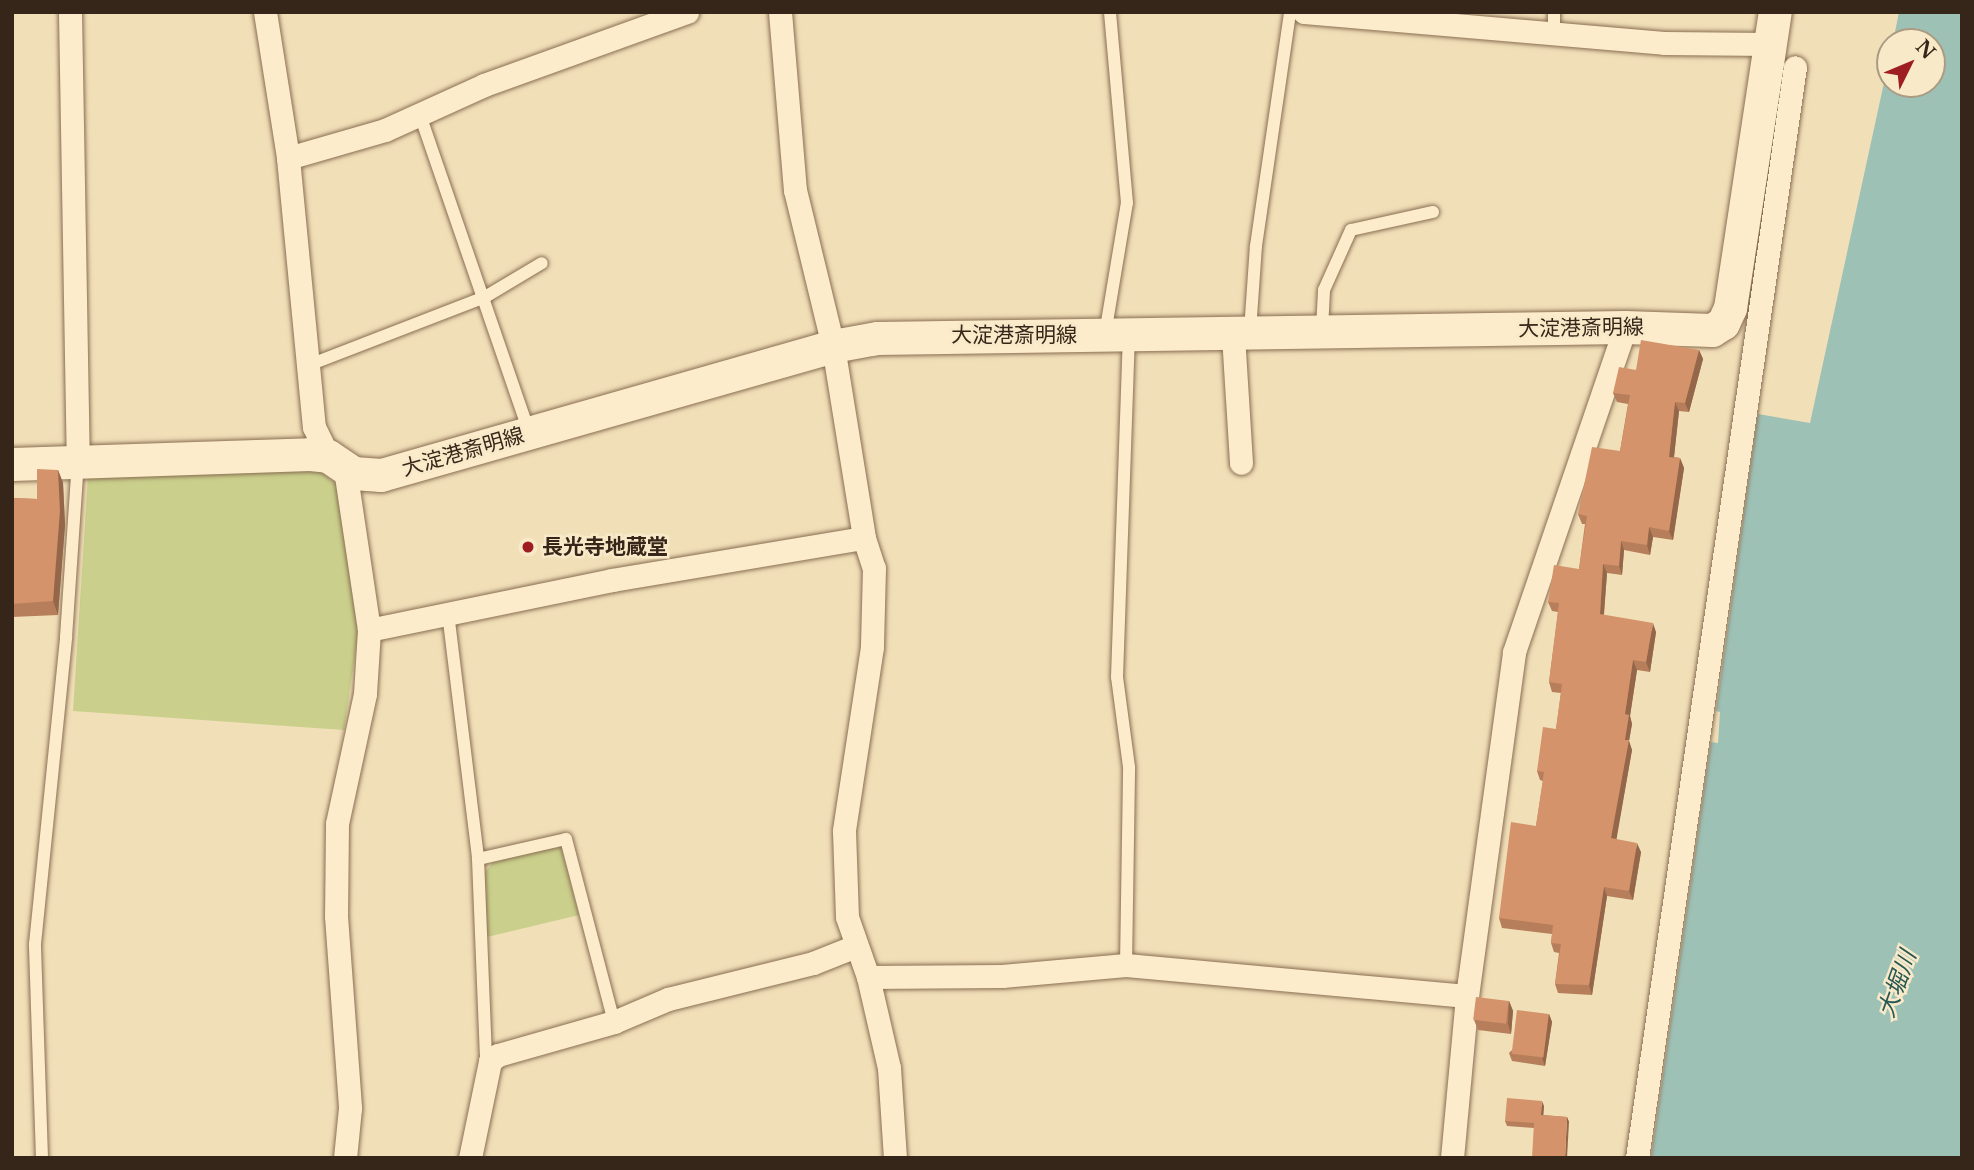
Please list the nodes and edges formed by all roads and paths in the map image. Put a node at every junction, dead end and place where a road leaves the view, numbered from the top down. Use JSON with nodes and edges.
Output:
{"nodes":[{"id":1,"x":70,"y":12,"type":"edge"},
{"id":2,"x":265,"y":12,"type":"edge"},
{"id":3,"x":687,"y":12,"type":"edge"},
{"id":4,"x":780,"y":12,"type":"edge"},
{"id":5,"x":1110,"y":12,"type":"edge"},
{"id":6,"x":1290,"y":12,"type":"edge"},
{"id":7,"x":1306,"y":12,"type":"edge"},
{"id":8,"x":1554,"y":22,"type":"edge"},
{"id":9,"x":1772,"y":28,"type":"edge"},
{"id":10,"x":1795,"y":67,"type":"dead end"},
{"id":11,"x":420,"y":115,"type":"junction"},
{"id":12,"x":288,"y":158,"type":"junction"},
{"id":13,"x":1433,"y":212,"type":"dead end"},
{"id":14,"x":542,"y":263,"type":"dead end"},
{"id":15,"x":485,"y":298,"type":"junction"},
{"id":16,"x":1625,"y":327,"type":"junction"},
{"id":17,"x":1322,"y":333,"type":"junction"},
{"id":18,"x":1241,"y":334,"type":"junction"},
{"id":19,"x":1117,"y":335,"type":"junction"},
{"id":20,"x":833,"y":346,"type":"junction"},
{"id":21,"x":309,"y":365,"type":"junction"},
{"id":22,"x":529,"y":433,"type":"junction"},
{"id":23,"x":78,"y":462,"type":"junction"},
{"id":24,"x":337,"y":463,"type":"junction"},
{"id":25,"x":12,"y":464,"type":"edge"},
{"id":26,"x":1241,"y":464,"type":"dead end"},
{"id":27,"x":864,"y":538,"type":"junction"},
{"id":28,"x":448,"y":613,"type":"junction"},
{"id":29,"x":369,"y":630,"type":"junction"},
{"id":30,"x":478,"y":859,"type":"junction"},
{"id":31,"x":856,"y":946,"type":"junction"},
{"id":32,"x":1126,"y":965,"type":"junction"},
{"id":33,"x":869,"y":977,"type":"junction"},
{"id":34,"x":1467,"y":996,"type":"junction"},
{"id":35,"x":614,"y":1022,"type":"junction"},
{"id":36,"x":490,"y":1061,"type":"junction"},
{"id":37,"x":42,"y":1158,"type":"edge"},
{"id":38,"x":345,"y":1158,"type":"edge"},
{"id":39,"x":470,"y":1158,"type":"edge"},
{"id":40,"x":895,"y":1158,"type":"edge"},
{"id":41,"x":1452,"y":1158,"type":"edge"},
{"id":42,"x":1637,"y":1158,"type":"edge"}],
"edges":[{"from":1,"to":23,"type":"street"},
{"from":2,"to":12,"type":"street"},
{"from":3,"to":11,"type":"street"},
{"from":4,"to":20,"type":"street"},
{"from":5,"to":19,"type":"lane"},
{"from":6,"to":18,"type":"lane"},
{"from":7,"to":8,"type":"street"},
{"from":8,"to":9,"type":"street"},
{"from":9,"to":16,"type":"main road","name":"大淀港斎明線"},
{"from":10,"to":42,"type":"street"},
{"from":11,"to":12,"type":"street"},
{"from":11,"to":15,"type":"lane"},
{"from":12,"to":21,"type":"street"},
{"from":13,"to":17,"type":"lane"},
{"from":14,"to":15,"type":"lane"},
{"from":15,"to":21,"type":"lane"},
{"from":15,"to":22,"type":"lane"},
{"from":16,"to":17,"type":"main road","name":"大淀港斎明線"},
{"from":16,"to":34,"type":"street"},
{"from":17,"to":18,"type":"main road","name":"大淀港斎明線"},
{"from":18,"to":19,"type":"main road","name":"大淀港斎明線"},
{"from":18,"to":26,"type":"street"},
{"from":19,"to":20,"type":"main road","name":"大淀港斎明線"},
{"from":19,"to":32,"type":"lane"},
{"from":20,"to":22,"type":"main road","name":"大淀港斎明線"},
{"from":20,"to":27,"type":"street"},
{"from":21,"to":24,"type":"street"},
{"from":22,"to":24,"type":"main road","name":"大淀港斎明線"},
{"from":23,"to":24,"type":"main road","name":"大淀港斎明線"},
{"from":23,"to":25,"type":"main road","name":"大淀港斎明線"},
{"from":23,"to":37,"type":"lane"},
{"from":24,"to":29,"type":"street"},
{"from":27,"to":28,"type":"street"},
{"from":27,"to":31,"type":"street"},
{"from":28,"to":29,"type":"street"},
{"from":28,"to":30,"type":"lane"},
{"from":29,"to":38,"type":"street"},
{"from":30,"to":35,"type":"lane"},
{"from":30,"to":36,"type":"lane"},
{"from":31,"to":33,"type":"street"},
{"from":31,"to":35,"type":"street"},
{"from":32,"to":33,"type":"street"},
{"from":32,"to":34,"type":"street"},
{"from":33,"to":40,"type":"street"},
{"from":34,"to":41,"type":"street"},
{"from":35,"to":36,"type":"street"},
{"from":36,"to":39,"type":"street"}]}
